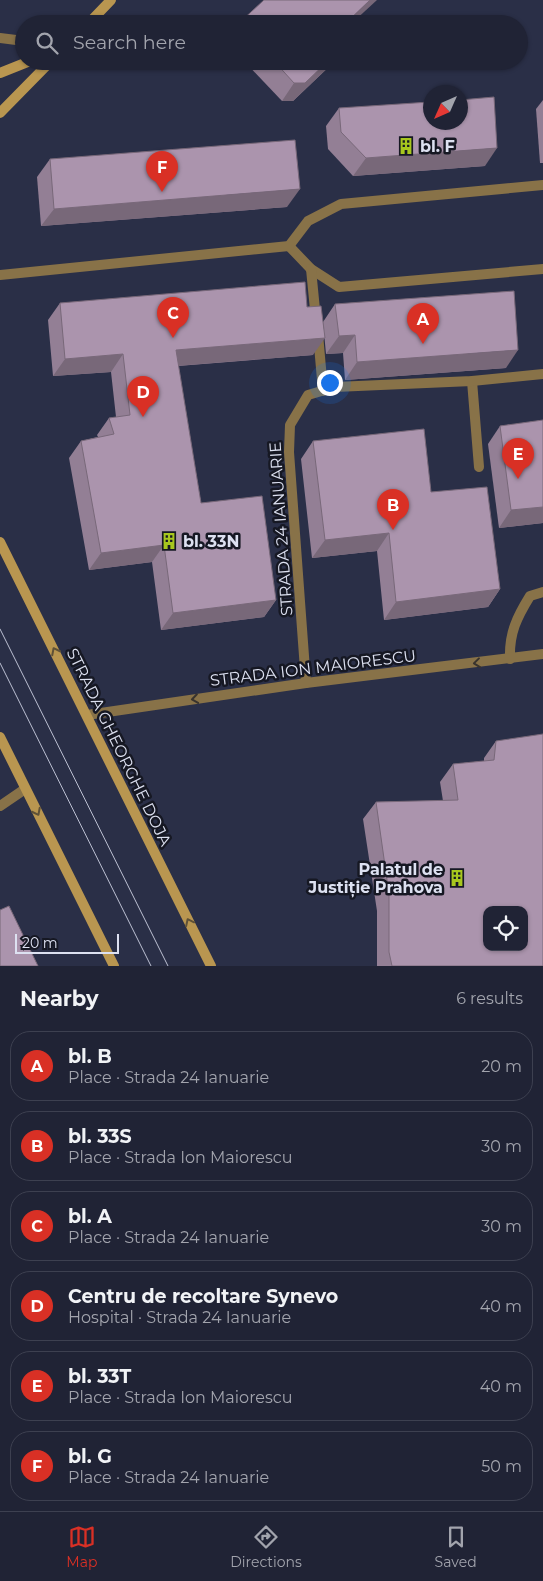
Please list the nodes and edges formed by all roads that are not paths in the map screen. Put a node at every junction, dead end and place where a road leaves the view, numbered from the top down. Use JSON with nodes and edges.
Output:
{"nodes":[{"id":1,"x":111,"y":0,"type":"edge"},
{"id":2,"x":97,"y":15,"type":"edge"},
{"id":3,"x":0,"y":38,"type":"edge"},
{"id":4,"x":15,"y":40,"type":"edge"},
{"id":5,"x":15,"y":67,"type":"edge"},
{"id":6,"x":42,"y":70,"type":"edge"},
{"id":7,"x":0,"y":73,"type":"edge"},
{"id":8,"x":0,"y":113,"type":"edge"},
{"id":9,"x":543,"y":185,"type":"edge"},
{"id":10,"x":289,"y":246,"type":"junction"},
{"id":11,"x":311,"y":269,"type":"junction"},
{"id":12,"x":543,"y":269,"type":"edge"},
{"id":13,"x":0,"y":275,"type":"edge"},
{"id":14,"x":543,"y":374,"type":"edge"},
{"id":15,"x":472,"y":381,"type":"junction"},
{"id":16,"x":323,"y":391,"type":"junction"},
{"id":17,"x":479,"y":468,"type":"dead end"},
{"id":18,"x":0,"y":542,"type":"edge"},
{"id":19,"x":543,"y":592,"type":"edge"},
{"id":20,"x":543,"y":654,"type":"edge"},
{"id":21,"x":510,"y":659,"type":"junction"},
{"id":22,"x":306,"y":683,"type":"junction"},
{"id":23,"x":87,"y":715,"type":"junction"},
{"id":24,"x":0,"y":737,"type":"edge"},
{"id":25,"x":25,"y":788,"type":"junction"},
{"id":26,"x":0,"y":806,"type":"edge"},
{"id":27,"x":114,"y":966,"type":"edge"},
{"id":28,"x":211,"y":966,"type":"edge"}],
"edges":[{"from":1,"to":2,"type":"main road"},
{"from":3,"to":4,"type":"street"},
{"from":5,"to":7,"type":"main road"},
{"from":6,"to":8,"type":"main road"},
{"from":9,"to":10,"type":"street"},
{"from":10,"to":11,"type":"street"},
{"from":10,"to":13,"type":"street"},
{"from":11,"to":12,"type":"street"},
{"from":11,"to":16,"type":"street"},
{"from":14,"to":15,"type":"street","name":"STRADA 24 IANUARIE"},
{"from":15,"to":16,"type":"street","name":"STRADA 24 IANUARIE"},
{"from":15,"to":17,"type":"street"},
{"from":16,"to":22,"type":"street","name":"STRADA 24 IANUARIE"},
{"from":23,"to":18,"type":"main road","name":"STRADA GHEORGHE DOJA","one_way":true},
{"from":19,"to":21,"type":"street"},
{"from":20,"to":21,"type":"street","name":"STRADA ION MAIORESCU"},
{"from":21,"to":22,"type":"street","name":"STRADA ION MAIORESCU","one_way":true},
{"from":22,"to":23,"type":"street","name":"STRADA ION MAIORESCU","one_way":true},
{"from":28,"to":23,"type":"main road","name":"STRADA GHEORGHE DOJA","one_way":true},
{"from":24,"to":25,"type":"main road"},
{"from":25,"to":26,"type":"street"},
{"from":25,"to":27,"type":"main road","one_way":true}]}
